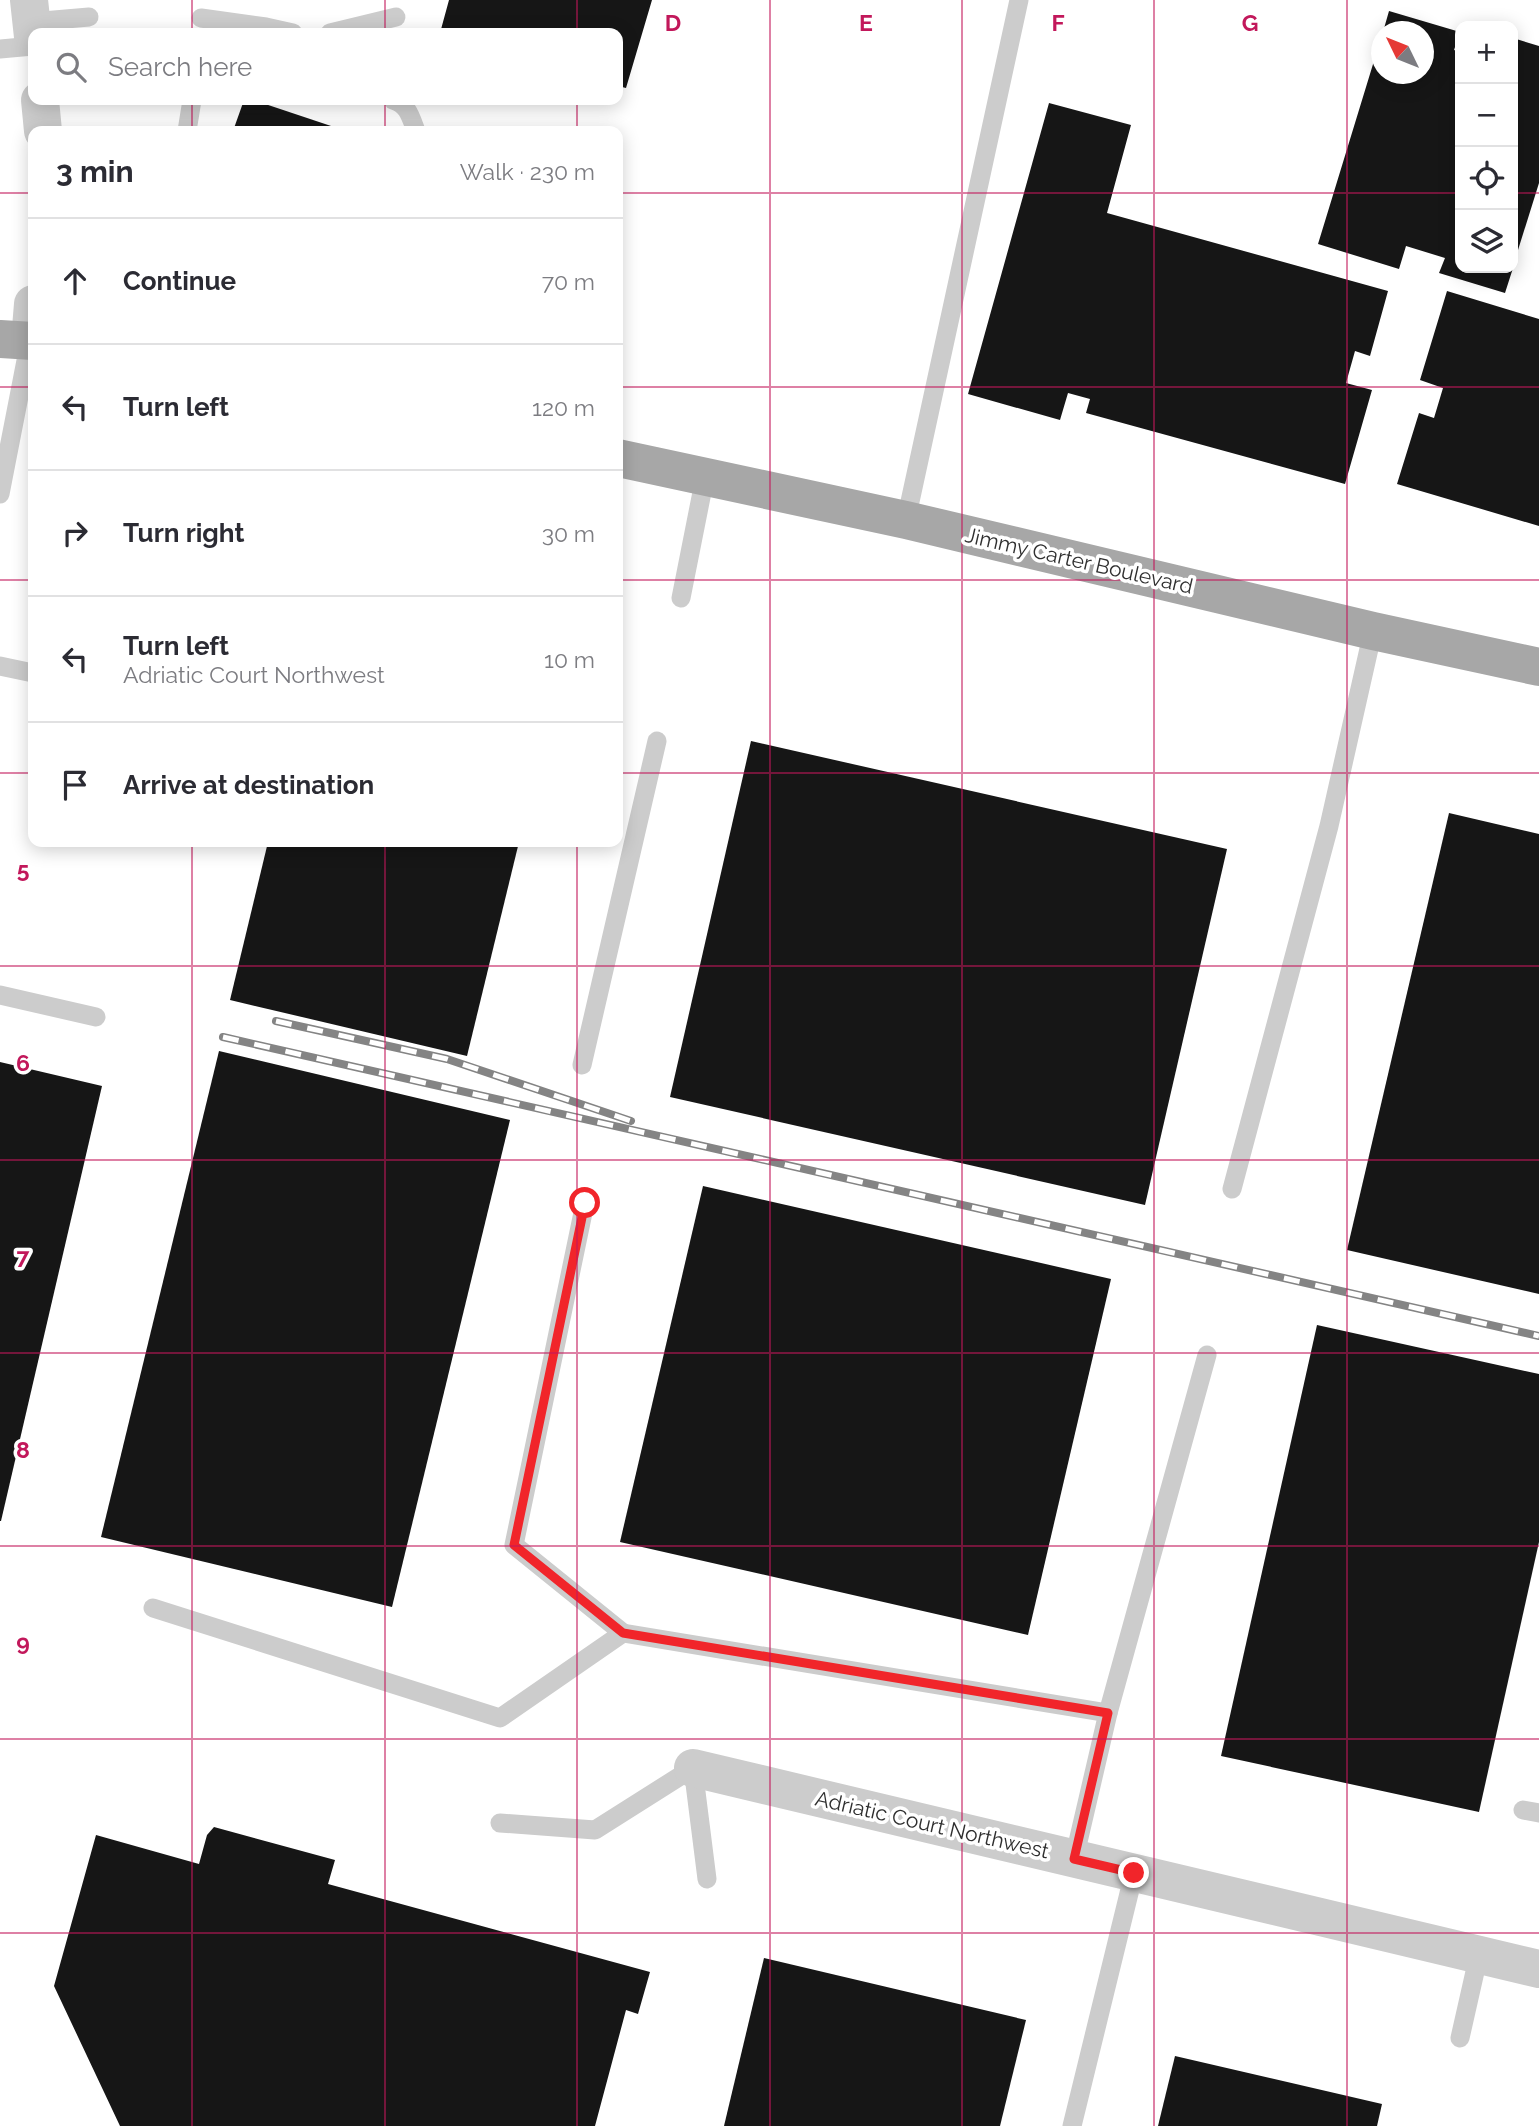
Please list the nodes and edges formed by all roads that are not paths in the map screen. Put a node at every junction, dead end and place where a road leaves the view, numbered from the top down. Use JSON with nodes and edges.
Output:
{"nodes":[{"id":1,"x":1019,"y":0,"type":"edge"},
{"id":2,"x":89,"y":16,"type":"dead end"},
{"id":3,"x":396,"y":17,"type":"dead end"},
{"id":4,"x":212,"y":24,"type":"edge"},
{"id":5,"x":32,"y":26,"type":"edge"},
{"id":6,"x":248,"y":28,"type":"edge"},
{"id":7,"x":351,"y":28,"type":"edge"},
{"id":8,"x":28,"y":29,"type":"edge"},
{"id":9,"x":0,"y":49,"type":"edge"},
{"id":10,"x":40,"y":105,"type":"edge"},
{"id":11,"x":191,"y":105,"type":"edge"},
{"id":12,"x":403,"y":105,"type":"edge"},
{"id":13,"x":43,"y":126,"type":"edge"},
{"id":14,"x":188,"y":126,"type":"edge"},
{"id":15,"x":414,"y":126,"type":"edge"},
{"id":16,"x":24,"y":331,"type":"edge"},
{"id":17,"x":623,"y":459,"type":"edge"},
{"id":18,"x":705,"y":477,"type":"junction"},
{"id":19,"x":0,"y":494,"type":"edge"},
{"id":20,"x":906,"y":520,"type":"junction"},
{"id":21,"x":681,"y":598,"type":"dead end"},
{"id":22,"x":1373,"y":631,"type":"junction"},
{"id":23,"x":0,"y":666,"type":"edge"},
{"id":24,"x":1539,"y":667,"type":"edge"},
{"id":25,"x":28,"y":672,"type":"edge"},
{"id":26,"x":657,"y":741,"type":"dead end"},
{"id":27,"x":0,"y":995,"type":"edge"},
{"id":28,"x":96,"y":1017,"type":"dead end"},
{"id":29,"x":582,"y":1065,"type":"dead end"},
{"id":30,"x":1233,"y":1189,"type":"dead end"},
{"id":31,"x":585,"y":1203,"type":"dead end"},
{"id":32,"x":1207,"y":1355,"type":"dead end"},
{"id":33,"x":153,"y":1608,"type":"dead end"},
{"id":34,"x":623,"y":1633,"type":"junction"},
{"id":35,"x":1108,"y":1713,"type":"junction"},
{"id":36,"x":692,"y":1768,"type":"junction"},
{"id":37,"x":500,"y":1823,"type":"dead end"},
{"id":38,"x":1074,"y":1859,"type":"junction"},
{"id":39,"x":1134,"y":1873,"type":"junction"},
{"id":40,"x":707,"y":1879,"type":"dead end"},
{"id":41,"x":1479,"y":1954,"type":"junction"},
{"id":42,"x":1539,"y":1969,"type":"edge"},
{"id":43,"x":1460,"y":2038,"type":"dead end"},
{"id":44,"x":1072,"y":2126,"type":"edge"}],
"edges":[{"from":1,"to":20,"type":"lane"},
{"from":2,"to":5,"type":"lane"},
{"from":3,"to":7,"type":"lane"},
{"from":4,"to":6,"type":"lane"},
{"from":8,"to":9,"type":"lane"},
{"from":10,"to":13,"type":"street"},
{"from":11,"to":14,"type":"lane"},
{"from":12,"to":15,"type":"lane"},
{"from":16,"to":19,"type":"lane"},
{"from":17,"to":18,"type":"main road","name":"Jimmy Carter Boulevard"},
{"from":18,"to":20,"type":"main road","name":"Jimmy Carter Boulevard"},
{"from":18,"to":21,"type":"lane"},
{"from":20,"to":22,"type":"main road","name":"Jimmy Carter Boulevard"},
{"from":22,"to":24,"type":"main road","name":"Jimmy Carter Boulevard"},
{"from":22,"to":30,"type":"lane"},
{"from":23,"to":25,"type":"lane"},
{"from":26,"to":29,"type":"lane"},
{"from":27,"to":28,"type":"lane"},
{"from":31,"to":34,"type":"lane"},
{"from":32,"to":35,"type":"lane"},
{"from":33,"to":34,"type":"lane"},
{"from":34,"to":35,"type":"lane"},
{"from":35,"to":38,"type":"lane"},
{"from":36,"to":37,"type":"lane"},
{"from":36,"to":38,"type":"street","name":"Adriatic Court Northwest"},
{"from":36,"to":40,"type":"lane"},
{"from":38,"to":39,"type":"street","name":"Adriatic Court Northwest"},
{"from":39,"to":41,"type":"street","name":"Adriatic Court Northwest"},
{"from":39,"to":44,"type":"lane"},
{"from":41,"to":42,"type":"street","name":"Adriatic Court Northwest"},
{"from":41,"to":43,"type":"lane"}]}
